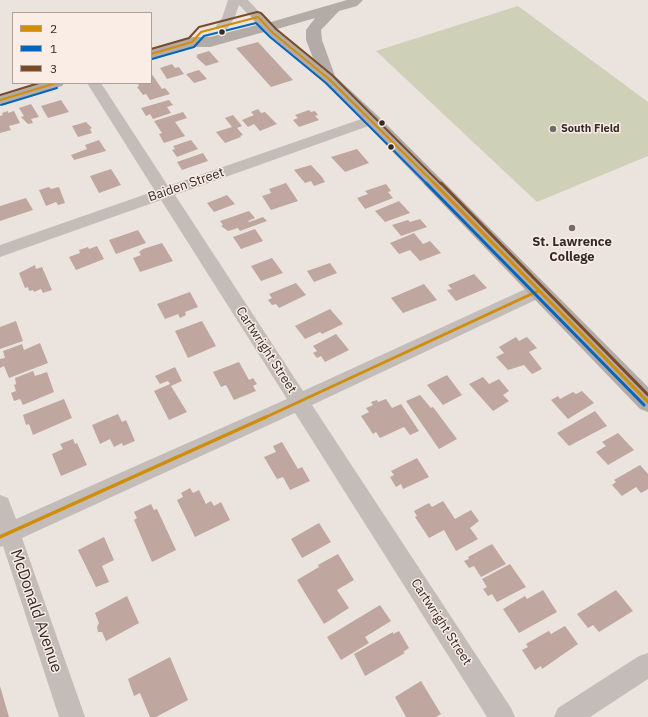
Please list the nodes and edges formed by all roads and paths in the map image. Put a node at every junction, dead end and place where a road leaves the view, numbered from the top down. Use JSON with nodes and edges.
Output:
{"nodes":[{"id":1,"x":234,"y":0,"type":"edge"},
{"id":2,"x":241,"y":0,"type":"edge"},
{"id":3,"x":320,"y":0,"type":"edge"},
{"id":4,"x":356,"y":0,"type":"edge"},
{"id":5,"x":335,"y":8,"type":"junction"},
{"id":6,"x":263,"y":22,"type":"junction"},
{"id":7,"x":222,"y":26,"type":"junction"},
{"id":8,"x":192,"y":42,"type":"junction"},
{"id":9,"x":152,"y":54,"type":"edge"},
{"id":10,"x":329,"y":79,"type":"junction"},
{"id":11,"x":53,"y":84,"type":"edge"},
{"id":12,"x":95,"y":84,"type":"edge"},
{"id":13,"x":0,"y":100,"type":"edge"},
{"id":14,"x":372,"y":120,"type":"junction"},
{"id":15,"x":164,"y":192,"type":"junction"},
{"id":16,"x":0,"y":251,"type":"edge"},
{"id":17,"x":538,"y":291,"type":"junction"},
{"id":18,"x":300,"y":402,"type":"junction"},
{"id":19,"x":648,"y":402,"type":"edge"},
{"id":20,"x":0,"y":505,"type":"edge"},
{"id":21,"x":5,"y":535,"type":"edge"},
{"id":22,"x":648,"y":665,"type":"edge"},
{"id":23,"x":72,"y":717,"type":"edge"},
{"id":24,"x":502,"y":717,"type":"edge"},
{"id":25,"x":567,"y":717,"type":"edge"}],
"edges":[{"from":1,"to":7,"type":"street"},
{"from":2,"to":6,"type":"street"},
{"from":3,"to":6,"type":"main road"},
{"from":4,"to":5,"type":"main road"},
{"from":5,"to":6,"type":"main road"},
{"from":5,"to":10,"type":"main road"},
{"from":6,"to":7,"type":"main road"},
{"from":6,"to":8,"type":"main road"},
{"from":6,"to":10,"type":"main road"},
{"from":7,"to":8,"type":"main road"},
{"from":8,"to":9,"type":"main road"},
{"from":10,"to":14,"type":"main road"},
{"from":11,"to":13,"type":"main road"},
{"from":12,"to":15,"type":"street","name":"Cartwright Street"},
{"from":14,"to":15,"type":"street","name":"Baiden Street"},
{"from":14,"to":17,"type":"main road"},
{"from":15,"to":16,"type":"street","name":"Baiden Street"},
{"from":15,"to":18,"type":"street","name":"Cartwright Street"},
{"from":17,"to":18,"type":"street"},
{"from":17,"to":19,"type":"main road"},
{"from":18,"to":21,"type":"street"},
{"from":18,"to":24,"type":"street","name":"Cartwright Street"},
{"from":20,"to":21,"type":"street","name":"McDonald Avenue"},
{"from":21,"to":23,"type":"street","name":"McDonald Avenue"},
{"from":22,"to":25,"type":"street"}]}
